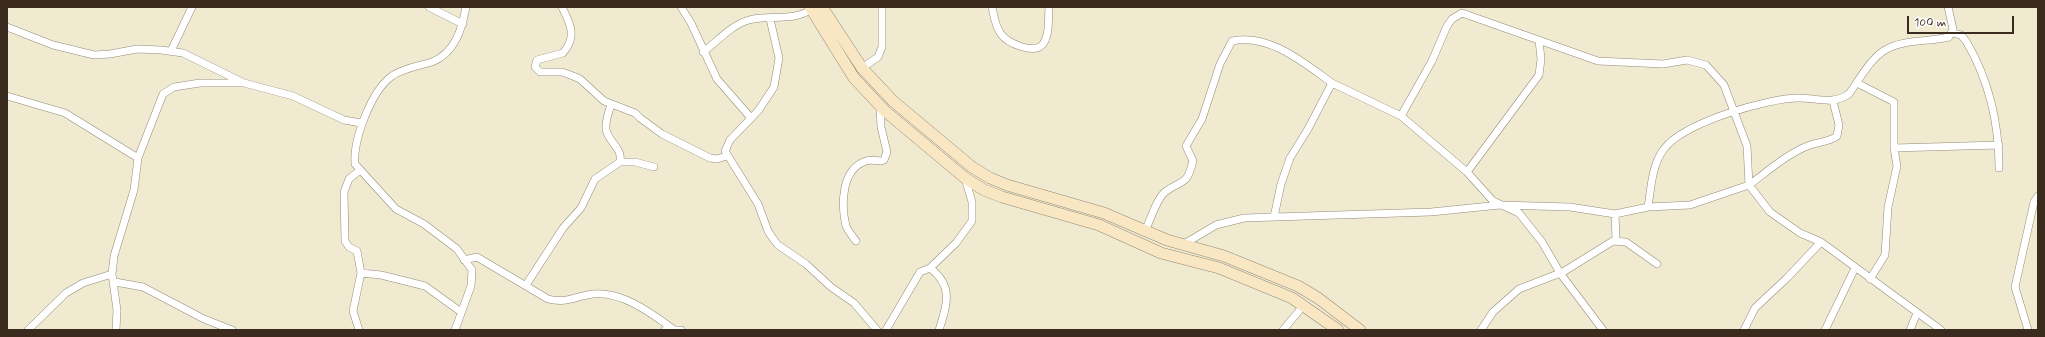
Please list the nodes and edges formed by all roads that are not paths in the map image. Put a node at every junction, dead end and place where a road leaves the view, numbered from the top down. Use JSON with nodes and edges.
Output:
{"nodes":[{"id":1,"x":192,"y":7,"type":"edge"},
{"id":2,"x":429,"y":7,"type":"edge"},
{"id":3,"x":466,"y":7,"type":"edge"},
{"id":4,"x":562,"y":7,"type":"edge"},
{"id":5,"x":681,"y":7,"type":"edge"},
{"id":6,"x":882,"y":7,"type":"edge"},
{"id":7,"x":992,"y":7,"type":"edge"},
{"id":8,"x":1049,"y":7,"type":"edge"},
{"id":9,"x":1948,"y":7,"type":"edge"},
{"id":10,"x":814,"y":8,"type":"edge"},
{"id":11,"x":770,"y":19,"type":"junction"},
{"id":12,"x":463,"y":24,"type":"junction"},
{"id":13,"x":7,"y":27,"type":"edge"},
{"id":14,"x":1952,"y":33,"type":"junction"},
{"id":15,"x":1539,"y":40,"type":"junction"},
{"id":16,"x":841,"y":47,"type":"junction"},
{"id":17,"x":171,"y":51,"type":"junction"},
{"id":18,"x":704,"y":52,"type":"junction"},
{"id":19,"x":862,"y":68,"type":"junction"},
{"id":20,"x":244,"y":83,"type":"junction"},
{"id":21,"x":1332,"y":83,"type":"junction"},
{"id":22,"x":1857,"y":83,"type":"junction"},
{"id":23,"x":7,"y":96,"type":"edge"},
{"id":24,"x":1832,"y":101,"type":"junction"},
{"id":25,"x":611,"y":104,"type":"junction"},
{"id":26,"x":880,"y":106,"type":"junction"},
{"id":27,"x":1732,"y":111,"type":"junction"},
{"id":28,"x":1401,"y":116,"type":"junction"},
{"id":29,"x":751,"y":118,"type":"junction"},
{"id":30,"x":361,"y":123,"type":"junction"},
{"id":31,"x":1999,"y":145,"type":"junction"},
{"id":32,"x":1894,"y":148,"type":"junction"},
{"id":33,"x":727,"y":156,"type":"junction"},
{"id":34,"x":138,"y":158,"type":"junction"},
{"id":35,"x":620,"y":162,"type":"junction"},
{"id":36,"x":654,"y":167,"type":"dead end"},
{"id":37,"x":1999,"y":168,"type":"dead end"},
{"id":38,"x":360,"y":170,"type":"junction"},
{"id":39,"x":1467,"y":172,"type":"junction"},
{"id":40,"x":965,"y":178,"type":"junction"},
{"id":41,"x":1749,"y":185,"type":"junction"},
{"id":42,"x":2038,"y":196,"type":"edge"},
{"id":43,"x":1067,"y":202,"type":"junction"},
{"id":44,"x":1500,"y":205,"type":"junction"},
{"id":45,"x":1648,"y":207,"type":"junction"},
{"id":46,"x":1615,"y":214,"type":"junction"},
{"id":47,"x":1064,"y":215,"type":"junction"},
{"id":48,"x":1274,"y":217,"type":"junction"},
{"id":49,"x":1145,"y":230,"type":"junction"},
{"id":50,"x":1616,"y":240,"type":"junction"},
{"id":51,"x":856,"y":241,"type":"dead end"},
{"id":52,"x":1821,"y":242,"type":"junction"},
{"id":53,"x":1184,"y":244,"type":"junction"},
{"id":54,"x":464,"y":260,"type":"junction"},
{"id":55,"x":1657,"y":264,"type":"dead end"},
{"id":56,"x":930,"y":268,"type":"junction"},
{"id":57,"x":1855,"y":268,"type":"junction"},
{"id":58,"x":361,"y":272,"type":"junction"},
{"id":59,"x":1560,"y":273,"type":"junction"},
{"id":60,"x":112,"y":274,"type":"junction"},
{"id":61,"x":1870,"y":279,"type":"junction"},
{"id":62,"x":115,"y":282,"type":"junction"},
{"id":63,"x":526,"y":285,"type":"junction"},
{"id":64,"x":1304,"y":305,"type":"junction"},
{"id":65,"x":461,"y":312,"type":"junction"},
{"id":66,"x":1917,"y":313,"type":"junction"},
{"id":67,"x":28,"y":330,"type":"edge"},
{"id":68,"x":116,"y":330,"type":"edge"},
{"id":69,"x":232,"y":330,"type":"edge"},
{"id":70,"x":359,"y":330,"type":"edge"},
{"id":71,"x":455,"y":330,"type":"edge"},
{"id":72,"x":665,"y":330,"type":"edge"},
{"id":73,"x":677,"y":330,"type":"edge"},
{"id":74,"x":877,"y":330,"type":"edge"},
{"id":75,"x":886,"y":330,"type":"edge"},
{"id":76,"x":939,"y":330,"type":"edge"},
{"id":77,"x":1283,"y":330,"type":"edge"},
{"id":78,"x":1338,"y":330,"type":"edge"},
{"id":79,"x":1360,"y":330,"type":"edge"},
{"id":80,"x":1481,"y":330,"type":"edge"},
{"id":81,"x":1603,"y":330,"type":"edge"},
{"id":82,"x":1744,"y":330,"type":"edge"},
{"id":83,"x":1825,"y":330,"type":"edge"},
{"id":84,"x":1910,"y":330,"type":"edge"},
{"id":85,"x":1941,"y":330,"type":"edge"},
{"id":86,"x":2028,"y":330,"type":"edge"}],
"edges":[{"from":1,"to":17,"type":"street"},
{"from":2,"to":12,"type":"street"},
{"from":3,"to":12,"type":"street"},
{"from":4,"to":25,"type":"street"},
{"from":5,"to":18,"type":"street"},
{"from":6,"to":19,"type":"street"},
{"from":7,"to":8,"type":"street"},
{"from":9,"to":14,"type":"street"},
{"from":10,"to":11,"type":"street"},
{"from":10,"to":16,"type":"street"},
{"from":11,"to":18,"type":"street"},
{"from":11,"to":29,"type":"street"},
{"from":12,"to":30,"type":"street"},
{"from":13,"to":17,"type":"street"},
{"from":14,"to":22,"type":"street"},
{"from":14,"to":31,"type":"street"},
{"from":15,"to":27,"type":"street"},
{"from":15,"to":28,"type":"street"},
{"from":15,"to":39,"type":"street"},
{"from":16,"to":19,"type":"street"},
{"from":16,"to":26,"type":"street"},
{"from":17,"to":20,"type":"street"},
{"from":18,"to":29,"type":"street"},
{"from":19,"to":43,"type":"street"},
{"from":20,"to":30,"type":"street"},
{"from":20,"to":34,"type":"street"},
{"from":21,"to":28,"type":"street"},
{"from":21,"to":48,"type":"street"},
{"from":21,"to":49,"type":"street"},
{"from":22,"to":24,"type":"street"},
{"from":22,"to":32,"type":"street"},
{"from":23,"to":34,"type":"street"},
{"from":24,"to":27,"type":"street"},
{"from":24,"to":41,"type":"street"},
{"from":25,"to":33,"type":"street"},
{"from":25,"to":35,"type":"street"},
{"from":26,"to":40,"type":"street"},
{"from":26,"to":51,"type":"street"},
{"from":27,"to":41,"type":"street"},
{"from":27,"to":45,"type":"street"},
{"from":28,"to":39,"type":"street"},
{"from":29,"to":33,"type":"street"},
{"from":30,"to":38,"type":"street"},
{"from":31,"to":32,"type":"street"},
{"from":31,"to":37,"type":"street"},
{"from":32,"to":61,"type":"street"},
{"from":33,"to":74,"type":"street"},
{"from":34,"to":60,"type":"street"},
{"from":35,"to":36,"type":"street"},
{"from":35,"to":63,"type":"street"},
{"from":38,"to":54,"type":"street"},
{"from":38,"to":58,"type":"street"},
{"from":39,"to":44,"type":"street"},
{"from":40,"to":47,"type":"street"},
{"from":40,"to":56,"type":"street"},
{"from":41,"to":45,"type":"street"},
{"from":41,"to":52,"type":"street"},
{"from":42,"to":86,"type":"street"},
{"from":43,"to":47,"type":"street"},
{"from":43,"to":49,"type":"street"},
{"from":44,"to":46,"type":"street"},
{"from":44,"to":48,"type":"street"},
{"from":44,"to":59,"type":"street"},
{"from":45,"to":46,"type":"street"},
{"from":46,"to":50,"type":"street"},
{"from":47,"to":64,"type":"street"},
{"from":48,"to":53,"type":"street"},
{"from":49,"to":53,"type":"street"},
{"from":50,"to":55,"type":"street"},
{"from":50,"to":59,"type":"street"},
{"from":52,"to":57,"type":"street"},
{"from":52,"to":82,"type":"street"},
{"from":53,"to":79,"type":"street"},
{"from":54,"to":63,"type":"street"},
{"from":54,"to":65,"type":"street"},
{"from":56,"to":75,"type":"street"},
{"from":56,"to":76,"type":"street"},
{"from":57,"to":61,"type":"street"},
{"from":57,"to":83,"type":"street"},
{"from":58,"to":65,"type":"street"},
{"from":58,"to":70,"type":"street"},
{"from":59,"to":80,"type":"street"},
{"from":59,"to":81,"type":"street"},
{"from":60,"to":62,"type":"street"},
{"from":60,"to":67,"type":"street"},
{"from":61,"to":66,"type":"street"},
{"from":62,"to":68,"type":"street"},
{"from":62,"to":69,"type":"street"},
{"from":63,"to":73,"type":"street"},
{"from":64,"to":77,"type":"street"},
{"from":64,"to":78,"type":"street"},
{"from":65,"to":71,"type":"street"},
{"from":66,"to":84,"type":"street"},
{"from":66,"to":85,"type":"street"},
{"from":72,"to":73,"type":"street"}]}
